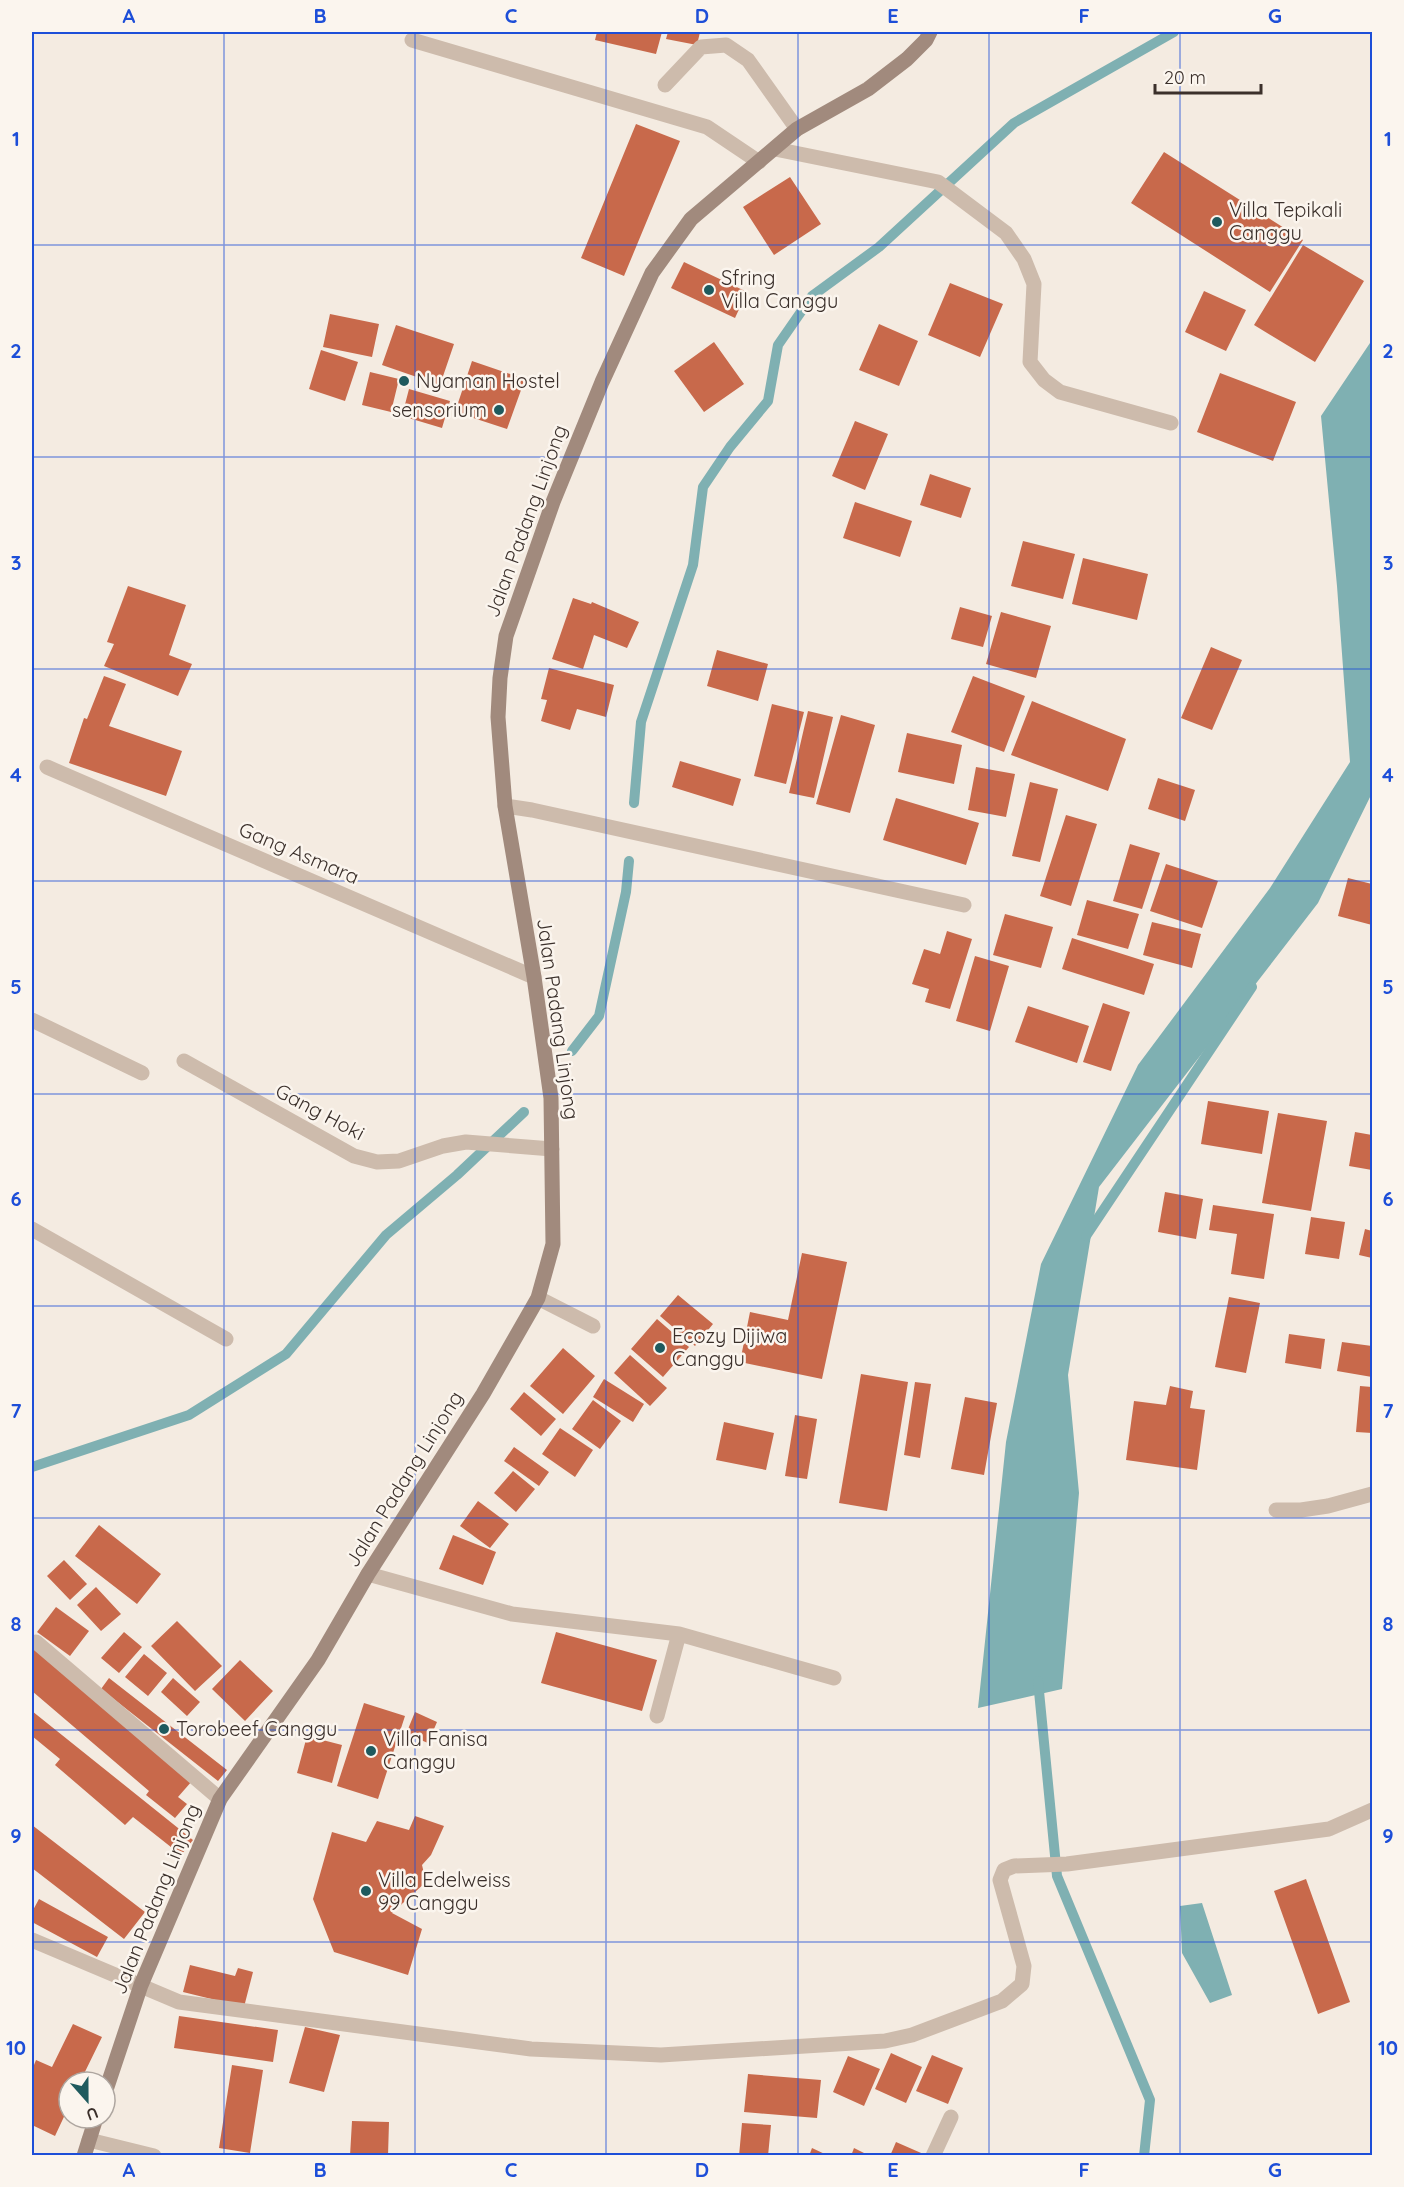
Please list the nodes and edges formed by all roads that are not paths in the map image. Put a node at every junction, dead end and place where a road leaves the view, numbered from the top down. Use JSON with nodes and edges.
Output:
{"nodes":[{"id":1,"x":930,"y":32,"type":"edge"},
{"id":2,"x":412,"y":40,"type":"dead end"},
{"id":3,"x":665,"y":85,"type":"dead end"},
{"id":4,"x":797,"y":129,"type":"junction"},
{"id":5,"x":775,"y":149,"type":"junction"},
{"id":6,"x":759,"y":162,"type":"junction"},
{"id":7,"x":1171,"y":423,"type":"dead end"},
{"id":8,"x":47,"y":767,"type":"dead end"},
{"id":9,"x":505,"y":806,"type":"junction"},
{"id":10,"x":964,"y":905,"type":"dead end"},
{"id":11,"x":534,"y":977,"type":"junction"},
{"id":12,"x":32,"y":1020,"type":"edge"},
{"id":13,"x":184,"y":1061,"type":"dead end"},
{"id":14,"x":142,"y":1073,"type":"dead end"},
{"id":15,"x":552,"y":1149,"type":"junction"},
{"id":16,"x":32,"y":1229,"type":"edge"},
{"id":17,"x":538,"y":1298,"type":"junction"},
{"id":18,"x":593,"y":1326,"type":"dead end"},
{"id":19,"x":226,"y":1339,"type":"dead end"},
{"id":20,"x":1372,"y":1494,"type":"edge"},
{"id":21,"x":1276,"y":1510,"type":"dead end"},
{"id":22,"x":368,"y":1574,"type":"junction"},
{"id":23,"x":680,"y":1634,"type":"junction"},
{"id":24,"x":36,"y":1642,"type":"dead end"},
{"id":25,"x":834,"y":1678,"type":"dead end"},
{"id":26,"x":657,"y":1716,"type":"dead end"},
{"id":27,"x":220,"y":1799,"type":"junction"},
{"id":28,"x":1372,"y":1810,"type":"edge"},
{"id":29,"x":32,"y":1940,"type":"edge"},
{"id":30,"x":141,"y":1985,"type":"junction"},
{"id":31,"x":112,"y":2070,"type":"edge"},
{"id":32,"x":951,"y":2117,"type":"dead end"},
{"id":33,"x":92,"y":2130,"type":"edge"},
{"id":34,"x":89,"y":2140,"type":"junction"},
{"id":35,"x":84,"y":2156,"type":"edge"},
{"id":36,"x":154,"y":2156,"type":"edge"},
{"id":37,"x":933,"y":2156,"type":"edge"}],
"edges":[{"from":1,"to":4,"type":"street","name":"Jalan Padang Linjong"},
{"from":2,"to":6,"type":"street"},
{"from":3,"to":4,"type":"street"},
{"from":4,"to":5,"type":"street","name":"Jalan Padang Linjong"},
{"from":5,"to":6,"type":"street","name":"Jalan Padang Linjong"},
{"from":5,"to":7,"type":"street"},
{"from":6,"to":9,"type":"street","name":"Jalan Padang Linjong"},
{"from":8,"to":11,"type":"street","name":"Gang Asmara"},
{"from":9,"to":10,"type":"street"},
{"from":9,"to":11,"type":"street","name":"Jalan Padang Linjong"},
{"from":11,"to":15,"type":"street","name":"Jalan Padang Linjong"},
{"from":12,"to":14,"type":"street"},
{"from":13,"to":15,"type":"street","name":"Gang Hoki"},
{"from":15,"to":17,"type":"street","name":"Jalan Padang Linjong"},
{"from":16,"to":19,"type":"street"},
{"from":17,"to":18,"type":"street"},
{"from":17,"to":22,"type":"street","name":"Jalan Padang Linjong"},
{"from":20,"to":21,"type":"street"},
{"from":22,"to":23,"type":"street"},
{"from":22,"to":27,"type":"street","name":"Jalan Padang Linjong"},
{"from":23,"to":25,"type":"street"},
{"from":23,"to":26,"type":"street"},
{"from":24,"to":27,"type":"street"},
{"from":27,"to":30,"type":"street","name":"Jalan Padang Linjong"},
{"from":28,"to":30,"type":"street"},
{"from":29,"to":30,"type":"street"},
{"from":30,"to":31,"type":"street","name":"Jalan Padang Linjong"},
{"from":32,"to":37,"type":"street"},
{"from":33,"to":34,"type":"street"},
{"from":34,"to":35,"type":"street"},
{"from":34,"to":36,"type":"street"}]}
